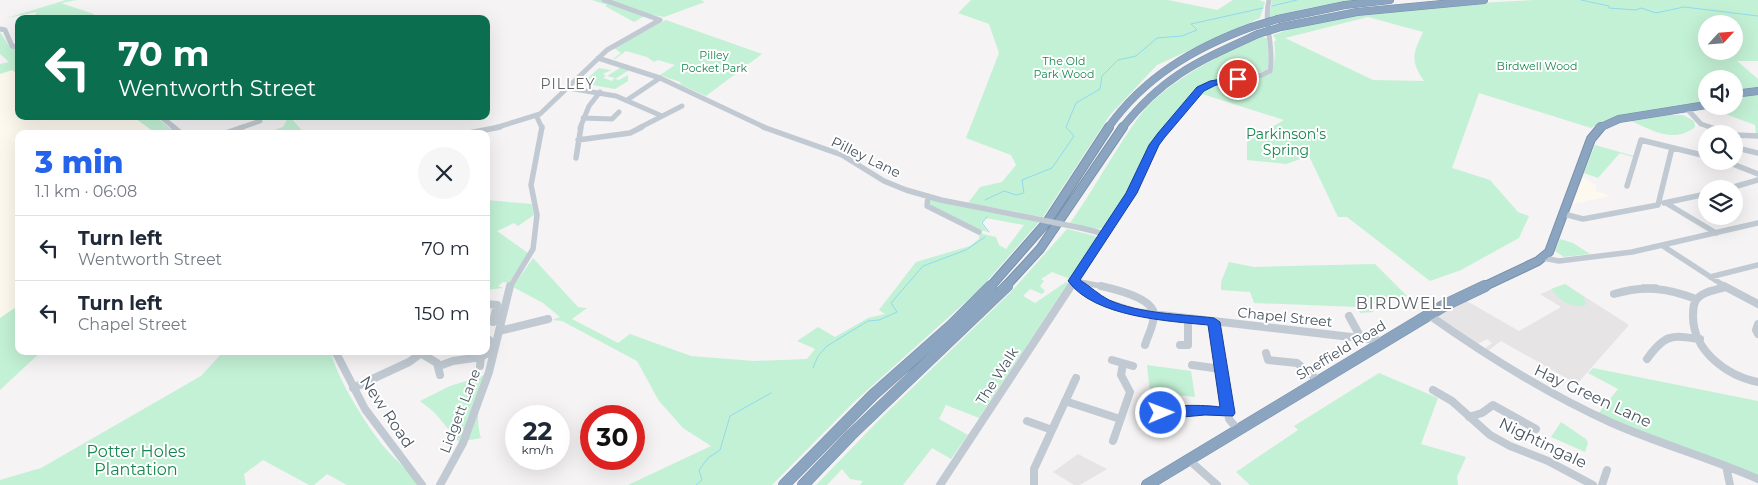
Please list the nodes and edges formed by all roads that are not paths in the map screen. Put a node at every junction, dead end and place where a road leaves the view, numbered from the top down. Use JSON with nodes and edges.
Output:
{"nodes":[{"id":1,"x":604,"y":0,"type":"edge"},
{"id":2,"x":1269,"y":0,"type":"edge"},
{"id":3,"x":1390,"y":0,"type":"edge"},
{"id":4,"x":1484,"y":0,"type":"edge"},
{"id":5,"x":1278,"y":19,"type":"joint"},
{"id":6,"x":1281,"y":27,"type":"joint"},
{"id":7,"x":3,"y":29,"type":"edge"},
{"id":8,"x":1258,"y":34,"type":"joint"},
{"id":9,"x":15,"y":46,"type":"edge"},
{"id":10,"x":598,"y":58,"type":"junction"},
{"id":11,"x":660,"y":78,"type":"junction"},
{"id":12,"x":568,"y":88,"type":"junction"},
{"id":13,"x":1758,"y":91,"type":"edge"},
{"id":14,"x":600,"y":92,"type":"junction"},
{"id":15,"x":1743,"y":93,"type":"edge"},
{"id":16,"x":627,"y":100,"type":"junction"},
{"id":17,"x":682,"y":106,"type":"dead end"},
{"id":18,"x":1698,"y":107,"type":"edge"},
{"id":19,"x":1688,"y":110,"type":"junction"},
{"id":20,"x":618,"y":114,"type":"dead end"},
{"id":21,"x":536,"y":116,"type":"junction"},
{"id":22,"x":662,"y":116,"type":"junction"},
{"id":23,"x":583,"y":118,"type":"junction"},
{"id":24,"x":165,"y":120,"type":"edge"},
{"id":25,"x":260,"y":121,"type":"dead end"},
{"id":26,"x":1704,"y":125,"type":"edge"},
{"id":27,"x":177,"y":130,"type":"edge"},
{"id":28,"x":234,"y":130,"type":"edge"},
{"id":29,"x":488,"y":130,"type":"edge"},
{"id":30,"x":1743,"y":135,"type":"edge"},
{"id":31,"x":1758,"y":136,"type":"edge"},
{"id":32,"x":578,"y":140,"type":"junction"},
{"id":33,"x":1672,"y":148,"type":"junction"},
{"id":34,"x":1743,"y":149,"type":"edge"},
{"id":35,"x":1758,"y":153,"type":"edge"},
{"id":36,"x":1698,"y":154,"type":"edge"},
{"id":37,"x":576,"y":158,"type":"dead end"},
{"id":38,"x":1743,"y":168,"type":"edge"},
{"id":39,"x":1758,"y":174,"type":"edge"},
{"id":40,"x":1758,"y":180,"type":"edge"},
{"id":41,"x":1743,"y":184,"type":"edge"},
{"id":42,"x":1627,"y":186,"type":"dead end"},
{"id":43,"x":1661,"y":193,"type":"junction"},
{"id":44,"x":928,"y":196,"type":"junction"},
{"id":45,"x":1698,"y":196,"type":"edge"},
{"id":46,"x":1677,"y":200,"type":"junction"},
{"id":47,"x":1666,"y":203,"type":"junction"},
{"id":48,"x":1658,"y":205,"type":"junction"},
{"id":49,"x":1564,"y":214,"type":"junction"},
{"id":50,"x":1758,"y":223,"type":"edge"},
{"id":51,"x":979,"y":232,"type":"dead end"},
{"id":52,"x":1716,"y":233,"type":"junction"},
{"id":53,"x":1105,"y":234,"type":"junction"},
{"id":54,"x":1663,"y":246,"type":"junction"},
{"id":55,"x":1543,"y":258,"type":"junction"},
{"id":56,"x":1758,"y":265,"type":"edge"},
{"id":57,"x":1710,"y":277,"type":"junction"},
{"id":58,"x":1074,"y":281,"type":"junction"},
{"id":59,"x":1726,"y":287,"type":"junction"},
{"id":60,"x":1614,"y":294,"type":"dead end"},
{"id":61,"x":1696,"y":300,"type":"junction"},
{"id":62,"x":490,"y":304,"type":"edge"},
{"id":63,"x":1758,"y":304,"type":"edge"},
{"id":64,"x":1154,"y":315,"type":"junction"},
{"id":65,"x":1429,"y":315,"type":"junction"},
{"id":66,"x":1349,"y":316,"type":"dead end"},
{"id":67,"x":548,"y":319,"type":"dead end"},
{"id":68,"x":1188,"y":319,"type":"junction"},
{"id":69,"x":494,"y":322,"type":"dead end"},
{"id":70,"x":1214,"y":322,"type":"junction"},
{"id":71,"x":1758,"y":324,"type":"edge"},
{"id":72,"x":500,"y":331,"type":"junction"},
{"id":73,"x":1758,"y":334,"type":"edge"},
{"id":74,"x":1361,"y":338,"type":"junction"},
{"id":75,"x":1700,"y":339,"type":"junction"},
{"id":76,"x":1382,"y":343,"type":"junction"},
{"id":77,"x":1145,"y":345,"type":"dead end"},
{"id":78,"x":1180,"y":345,"type":"dead end"},
{"id":79,"x":1266,"y":353,"type":"dead end"},
{"id":80,"x":337,"y":355,"type":"edge"},
{"id":81,"x":419,"y":355,"type":"edge"},
{"id":82,"x":426,"y":355,"type":"edge"},
{"id":83,"x":484,"y":355,"type":"edge"},
{"id":84,"x":481,"y":357,"type":"junction"},
{"id":85,"x":1647,"y":359,"type":"dead end"},
{"id":86,"x":1112,"y":360,"type":"dead end"},
{"id":87,"x":1123,"y":364,"type":"junction"},
{"id":88,"x":1192,"y":365,"type":"dead end"},
{"id":89,"x":439,"y":366,"type":"junction"},
{"id":90,"x":480,"y":366,"type":"dead end"},
{"id":91,"x":1132,"y":366,"type":"dead end"},
{"id":92,"x":1221,"y":369,"type":"junction"},
{"id":93,"x":440,"y":374,"type":"dead end"},
{"id":94,"x":1076,"y":378,"type":"dead end"},
{"id":95,"x":1319,"y":381,"type":"junction"},
{"id":96,"x":1758,"y":382,"type":"edge"},
{"id":97,"x":353,"y":388,"type":"junction"},
{"id":98,"x":1433,"y":390,"type":"dead end"},
{"id":99,"x":1065,"y":400,"type":"junction"},
{"id":100,"x":1161,"y":413,"type":"dead end"},
{"id":101,"x":1228,"y":413,"type":"junction"},
{"id":102,"x":1469,"y":417,"type":"junction"},
{"id":103,"x":1120,"y":418,"type":"junction"},
{"id":104,"x":1027,"y":421,"type":"dead end"},
{"id":105,"x":1536,"y":429,"type":"dead end"},
{"id":106,"x":1052,"y":430,"type":"junction"},
{"id":107,"x":1238,"y":430,"type":"junction"},
{"id":108,"x":1113,"y":441,"type":"dead end"},
{"id":109,"x":1189,"y":460,"type":"junction"},
{"id":110,"x":1726,"y":466,"type":"junction"},
{"id":111,"x":1607,"y":470,"type":"dead end"},
{"id":112,"x":1758,"y":478,"type":"edge"},
{"id":113,"x":422,"y":485,"type":"edge"},
{"id":114,"x":440,"y":485,"type":"edge"},
{"id":115,"x":784,"y":485,"type":"edge"},
{"id":116,"x":803,"y":485,"type":"edge"},
{"id":117,"x":940,"y":485,"type":"edge"},
{"id":118,"x":1034,"y":485,"type":"edge"},
{"id":119,"x":1148,"y":485,"type":"edge"},
{"id":120,"x":1217,"y":485,"type":"edge"},
{"id":121,"x":1593,"y":485,"type":"edge"},
{"id":122,"x":1602,"y":485,"type":"edge"},
{"id":123,"x":1730,"y":485,"type":"edge"}],
"edges":[{"from":1,"to":10,"type":"street"},
{"from":2,"to":53,"type":"street","name":"The Walk"},
{"from":3,"to":5,"type":"highway"},
{"from":4,"to":6,"type":"highway"},
{"from":5,"to":115,"type":"highway","bridge":true},
{"from":6,"to":8,"type":"highway","bridge":true},
{"from":7,"to":9,"type":"street"},
{"from":8,"to":116,"type":"highway"},
{"from":10,"to":11,"type":"street","name":"Pilley Lane"},
{"from":10,"to":12,"type":"street"},
{"from":11,"to":16,"type":"street"},
{"from":11,"to":44,"type":"street","name":"Pilley Lane"},
{"from":12,"to":14,"type":"street"},
{"from":12,"to":21,"type":"street"},
{"from":13,"to":15,"type":"highway"},
{"from":14,"to":16,"type":"street"},
{"from":14,"to":23,"type":"street"},
{"from":16,"to":22,"type":"street"},
{"from":17,"to":22,"type":"street"},
{"from":18,"to":19,"type":"highway"},
{"from":19,"to":26,"type":"street"},
{"from":19,"to":49,"type":"highway"},
{"from":20,"to":23,"type":"street"},
{"from":21,"to":29,"type":"street"},
{"from":21,"to":72,"type":"street","name":"Lidgett Lane"},
{"from":22,"to":32,"type":"street"},
{"from":23,"to":32,"type":"street"},
{"from":24,"to":27,"type":"street"},
{"from":25,"to":28,"type":"street"},
{"from":30,"to":31,"type":"street"},
{"from":32,"to":37,"type":"street"},
{"from":33,"to":36,"type":"street"},
{"from":33,"to":42,"type":"street"},
{"from":33,"to":43,"type":"street"},
{"from":34,"to":35,"type":"street"},
{"from":38,"to":39,"type":"street"},
{"from":40,"to":41,"type":"street"},
{"from":43,"to":46,"type":"street"},
{"from":43,"to":48,"type":"street"},
{"from":44,"to":51,"type":"street"},
{"from":44,"to":53,"type":"street","name":"Pilley Lane","bridge":true},
{"from":45,"to":46,"type":"street"},
{"from":46,"to":47,"type":"street"},
{"from":47,"to":48,"type":"street"},
{"from":47,"to":52,"type":"street"},
{"from":48,"to":49,"type":"street"},
{"from":49,"to":55,"type":"highway"},
{"from":50,"to":52,"type":"street"},
{"from":52,"to":54,"type":"street"},
{"from":53,"to":58,"type":"street","name":"The Walk"},
{"from":54,"to":55,"type":"street"},
{"from":54,"to":57,"type":"street"},
{"from":55,"to":65,"type":"highway","name":"Sheffield Road"},
{"from":56,"to":57,"type":"street"},
{"from":57,"to":59,"type":"street"},
{"from":58,"to":64,"type":"street","name":"Chapel Street"},
{"from":58,"to":64,"type":"street"},
{"from":58,"to":117,"type":"street","name":"The Walk"},
{"from":59,"to":61,"type":"street"},
{"from":59,"to":63,"type":"street"},
{"from":60,"to":61,"type":"street"},
{"from":61,"to":75,"type":"street"},
{"from":62,"to":69,"type":"street"},
{"from":64,"to":68,"type":"street","name":"Chapel Street"},
{"from":64,"to":77,"type":"street"},
{"from":65,"to":76,"type":"highway","name":"Sheffield Road"},
{"from":65,"to":110,"type":"street","name":"Hay Green Lane"},
{"from":66,"to":74,"type":"street"},
{"from":67,"to":72,"type":"street"},
{"from":68,"to":70,"type":"street","name":"Chapel Street"},
{"from":68,"to":78,"type":"street"},
{"from":70,"to":74,"type":"street","name":"Chapel Street"},
{"from":70,"to":92,"type":"street"},
{"from":71,"to":73,"type":"street"},
{"from":72,"to":114,"type":"street","name":"Lidgett Lane"},
{"from":74,"to":76,"type":"street","name":"Chapel Street"},
{"from":75,"to":85,"type":"street"},
{"from":75,"to":96,"type":"street"},
{"from":76,"to":95,"type":"highway","name":"Sheffield Road"},
{"from":79,"to":95,"type":"street"},
{"from":80,"to":97,"type":"street","name":"New Road"},
{"from":81,"to":97,"type":"street"},
{"from":82,"to":89,"type":"street"},
{"from":83,"to":84,"type":"street"},
{"from":84,"to":89,"type":"street"},
{"from":84,"to":90,"type":"street"},
{"from":86,"to":87,"type":"street"},
{"from":87,"to":91,"type":"street"},
{"from":87,"to":103,"type":"street"},
{"from":88,"to":92,"type":"street"},
{"from":89,"to":93,"type":"street"},
{"from":92,"to":101,"type":"street"},
{"from":94,"to":99,"type":"street"},
{"from":95,"to":107,"type":"highway","name":"Sheffield Road"},
{"from":97,"to":113,"type":"street","name":"New Road"},
{"from":98,"to":102,"type":"street","name":"Nightingale"},
{"from":99,"to":103,"type":"street"},
{"from":99,"to":106,"type":"street"},
{"from":100,"to":101,"type":"street"},
{"from":101,"to":107,"type":"street"},
{"from":102,"to":105,"type":"street"},
{"from":102,"to":121,"type":"street","name":"Nightingale"},
{"from":103,"to":108,"type":"street"},
{"from":104,"to":106,"type":"street"},
{"from":106,"to":118,"type":"street"},
{"from":107,"to":109,"type":"highway","name":"Sheffield Road"},
{"from":109,"to":119,"type":"highway","name":"Sheffield Road"},
{"from":109,"to":120,"type":"street"},
{"from":110,"to":112,"type":"street","name":"Hay Green Lane"},
{"from":110,"to":123,"type":"street"},
{"from":111,"to":122,"type":"street"}]}
